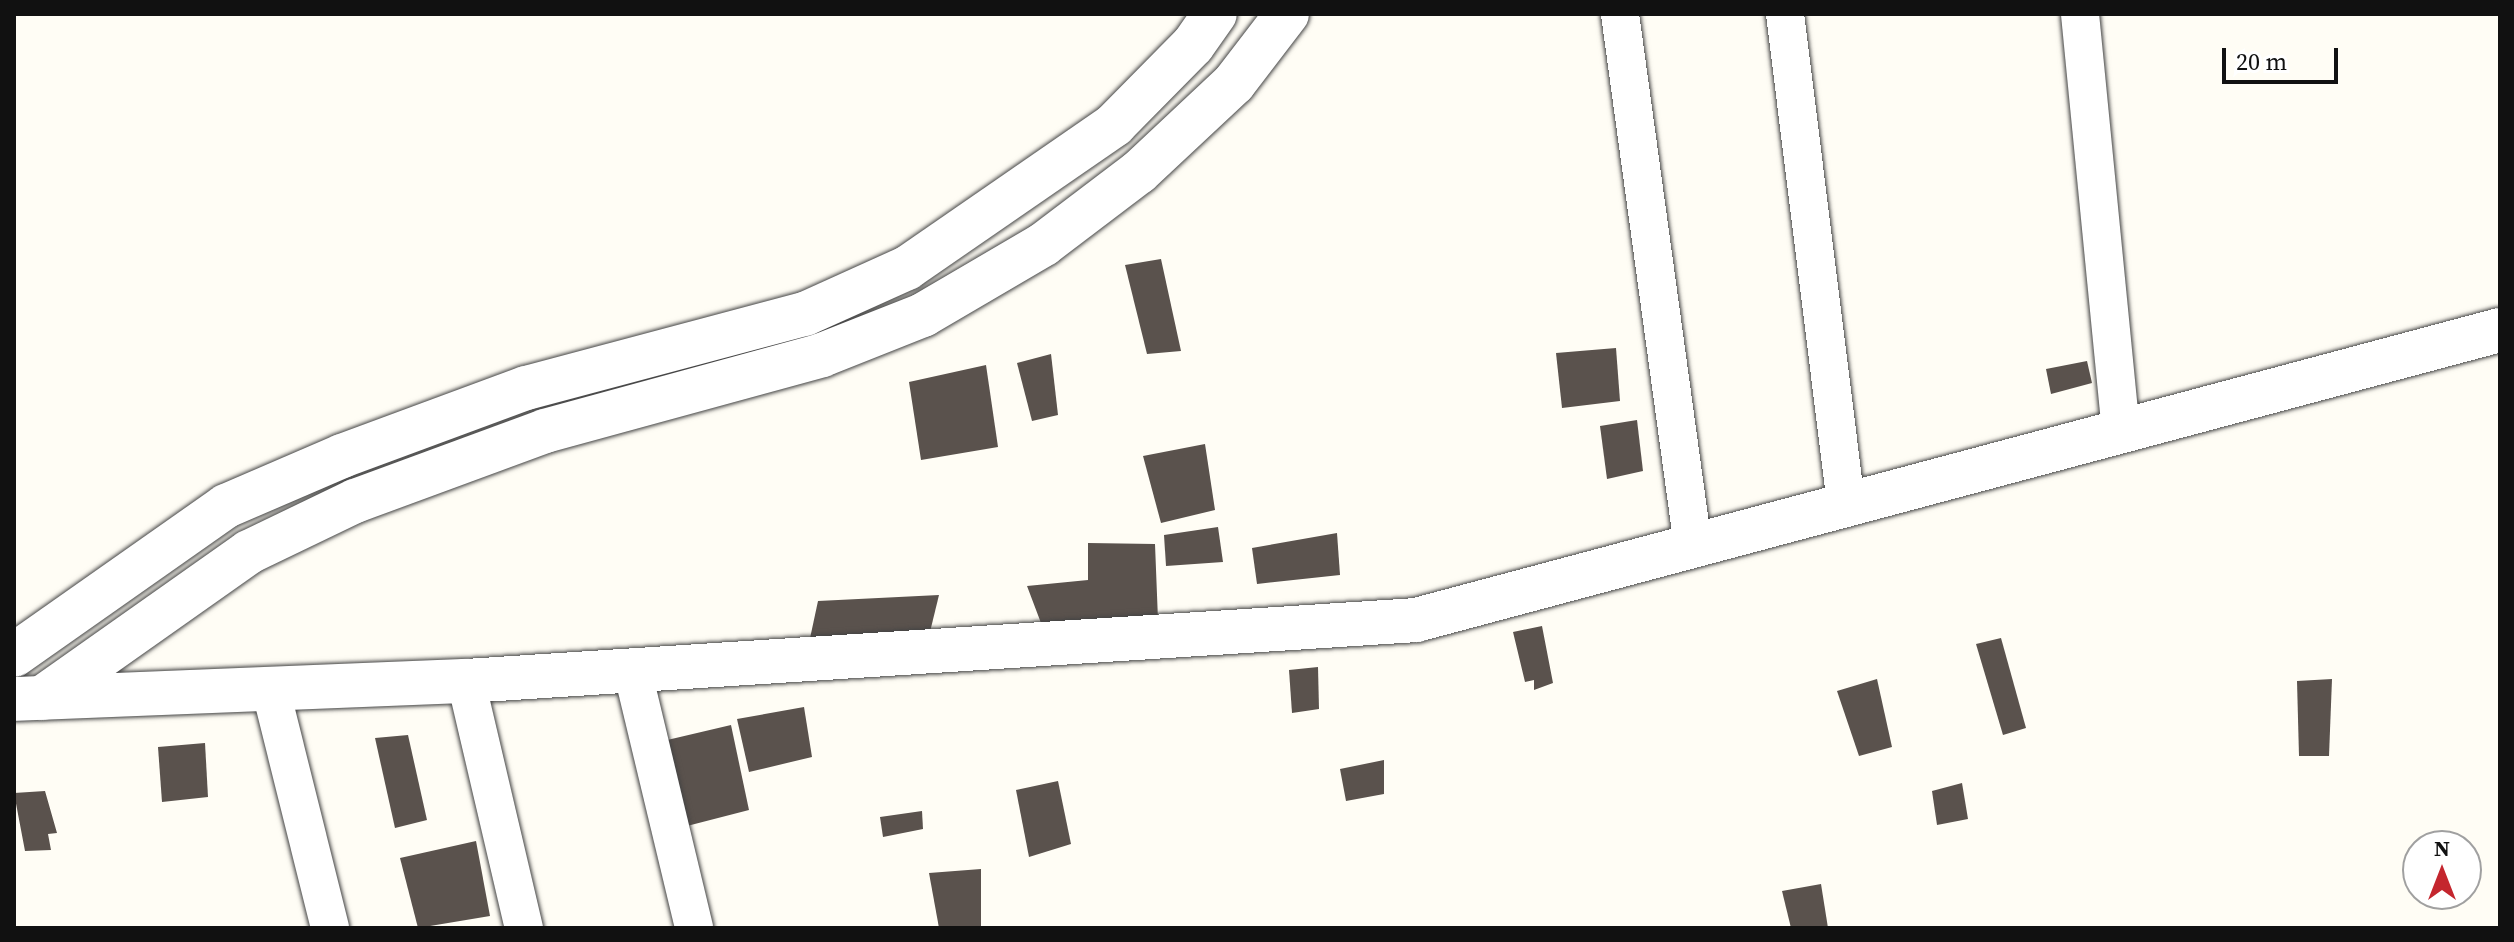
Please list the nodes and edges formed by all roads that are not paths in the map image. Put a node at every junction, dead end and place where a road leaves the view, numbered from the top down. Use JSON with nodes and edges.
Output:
{"nodes":[{"id":1,"x":1215,"y":14,"type":"edge"},
{"id":2,"x":1287,"y":14,"type":"edge"},
{"id":3,"x":1620,"y":14,"type":"edge"},
{"id":4,"x":1785,"y":14,"type":"edge"},
{"id":5,"x":2080,"y":14,"type":"edge"},
{"id":6,"x":2500,"y":330,"type":"edge"},
{"id":7,"x":2121,"y":431,"type":"junction"},
{"id":8,"x":1846,"y":505,"type":"junction"},
{"id":9,"x":1693,"y":546,"type":"junction"},
{"id":10,"x":14,"y":655,"type":"edge"},
{"id":11,"x":632,"y":669,"type":"junction"},
{"id":12,"x":466,"y":681,"type":"junction"},
{"id":13,"x":270,"y":687,"type":"junction"},
{"id":14,"x":28,"y":699,"type":"edge"},
{"id":15,"x":330,"y":928,"type":"edge"},
{"id":16,"x":524,"y":928,"type":"edge"},
{"id":17,"x":694,"y":928,"type":"edge"}],
"edges":[{"from":1,"to":10,"type":"street"},
{"from":2,"to":14,"type":"street"},
{"from":3,"to":9,"type":"street"},
{"from":4,"to":8,"type":"street"},
{"from":5,"to":7,"type":"street"},
{"from":6,"to":7,"type":"street"},
{"from":7,"to":8,"type":"street"},
{"from":8,"to":9,"type":"street"},
{"from":9,"to":11,"type":"street"},
{"from":11,"to":12,"type":"street"},
{"from":11,"to":17,"type":"street"},
{"from":12,"to":13,"type":"street"},
{"from":12,"to":16,"type":"street"},
{"from":13,"to":14,"type":"street"},
{"from":13,"to":15,"type":"street"}]}
